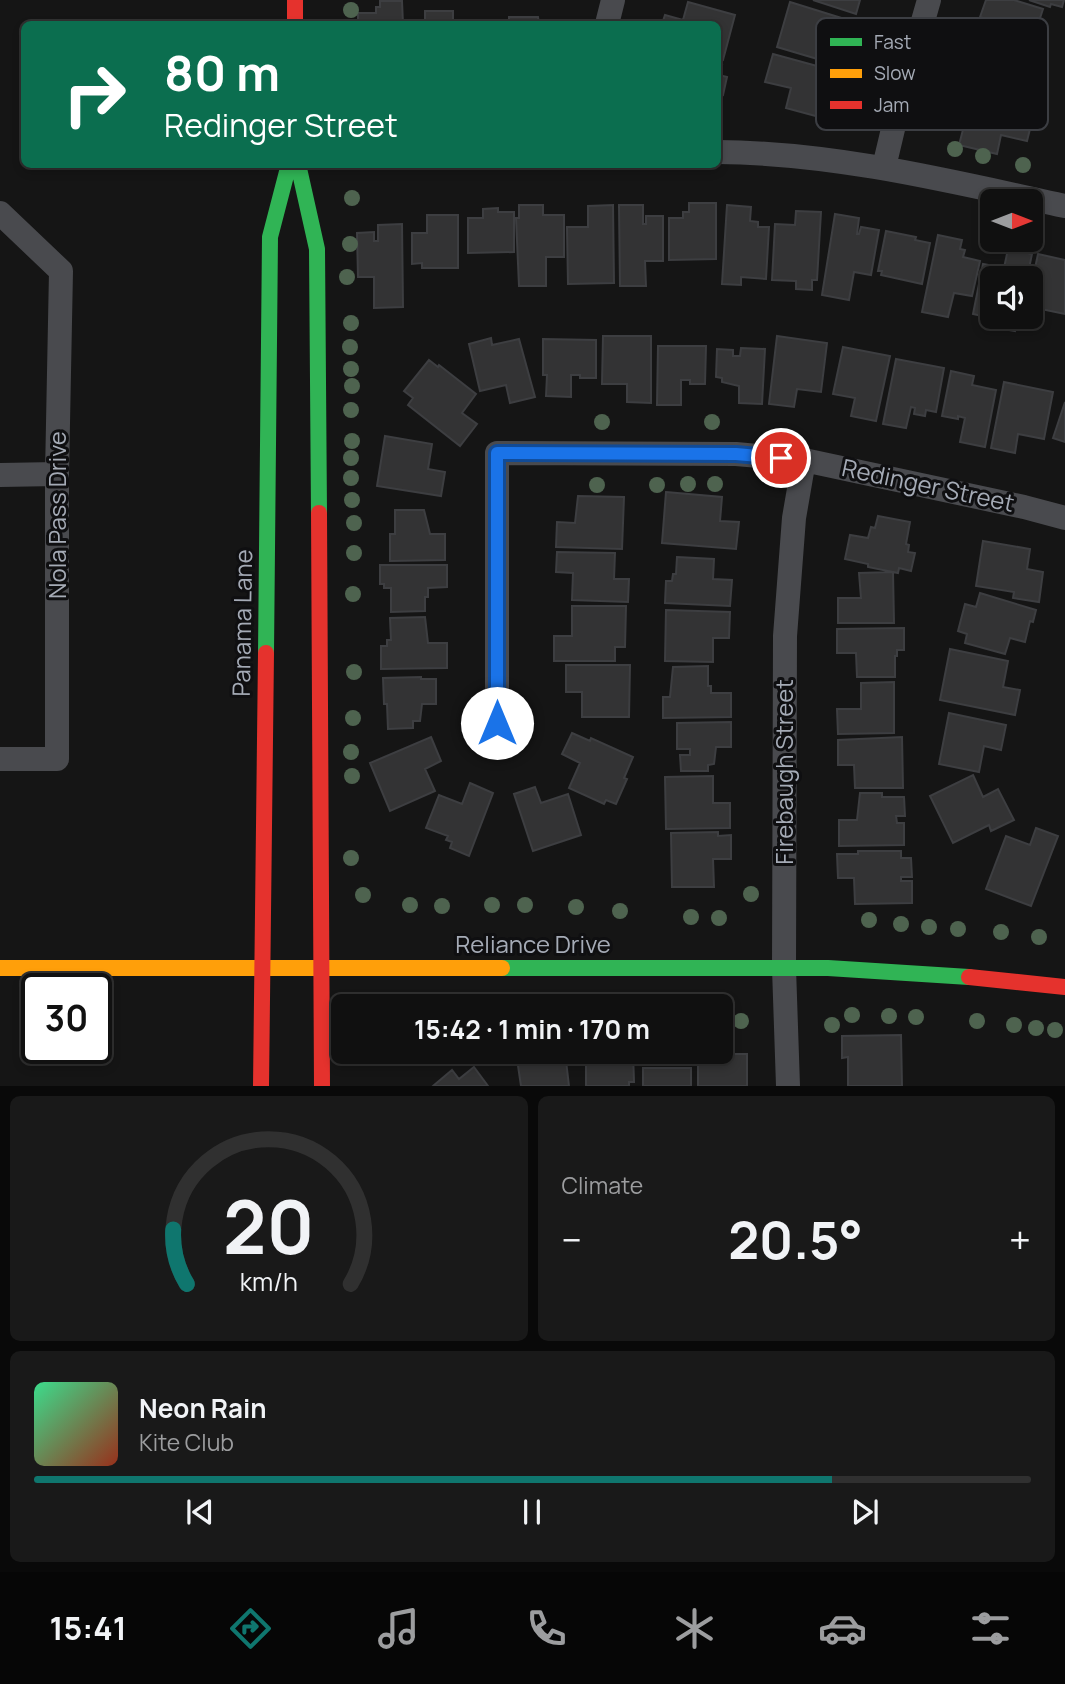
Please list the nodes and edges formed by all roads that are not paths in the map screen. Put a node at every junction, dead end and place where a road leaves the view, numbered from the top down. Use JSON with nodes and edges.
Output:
{"nodes":[{"id":1,"x":295,"y":0,"type":"edge"},
{"id":2,"x":613,"y":0,"type":"edge"},
{"id":3,"x":929,"y":0,"type":"edge"},
{"id":4,"x":924,"y":18,"type":"edge"},
{"id":5,"x":295,"y":21,"type":"edge"},
{"id":6,"x":608,"y":21,"type":"edge"},
{"id":7,"x":893,"y":130,"type":"edge"},
{"id":8,"x":721,"y":152,"type":"edge"},
{"id":9,"x":884,"y":167,"type":"junction"},
{"id":10,"x":288,"y":168,"type":"edge"},
{"id":11,"x":299,"y":168,"type":"edge"},
{"id":12,"x":1065,"y":206,"type":"edge"},
{"id":13,"x":0,"y":213,"type":"edge"},
{"id":14,"x":804,"y":460,"type":"junction"},
{"id":15,"x":57,"y":474,"type":"junction"},
{"id":16,"x":0,"y":475,"type":"edge"},
{"id":17,"x":1065,"y":518,"type":"edge"},
{"id":18,"x":497,"y":723,"type":"dead end"},
{"id":19,"x":0,"y":760,"type":"edge"},
{"id":20,"x":0,"y":968,"type":"edge"},
{"id":21,"x":263,"y":968,"type":"junction"},
{"id":22,"x":322,"y":968,"type":"junction"},
{"id":23,"x":785,"y":968,"type":"junction"},
{"id":24,"x":1065,"y":987,"type":"edge"},
{"id":25,"x":261,"y":1086,"type":"edge"},
{"id":26,"x":321,"y":1086,"type":"edge"},
{"id":27,"x":788,"y":1086,"type":"edge"}],
"edges":[{"from":1,"to":5,"type":"main road"},
{"from":2,"to":6,"type":"street"},
{"from":3,"to":4,"type":"street"},
{"from":7,"to":9,"type":"street"},
{"from":8,"to":9,"type":"street"},
{"from":9,"to":12,"type":"street"},
{"from":10,"to":21,"type":"main road","name":"Panama Lane"},
{"from":11,"to":22,"type":"main road"},
{"from":13,"to":15,"type":"street","name":"Nola Pass Drive"},
{"from":14,"to":17,"type":"street","name":"Redinger Street"},
{"from":14,"to":18,"type":"street","name":"Redinger Street"},
{"from":14,"to":23,"type":"street","name":"Firebaugh Street"},
{"from":15,"to":16,"type":"street"},
{"from":15,"to":19,"type":"street","name":"Nola Pass Drive"},
{"from":20,"to":21,"type":"main road","name":"Reliance Drive"},
{"from":21,"to":22,"type":"main road","name":"Reliance Drive"},
{"from":21,"to":25,"type":"main road","name":"Panama Lane"},
{"from":22,"to":23,"type":"main road","name":"Reliance Drive"},
{"from":22,"to":26,"type":"main road"},
{"from":23,"to":24,"type":"main road","name":"Reliance Drive"},
{"from":23,"to":27,"type":"street","name":"Firebaugh Street"}]}
